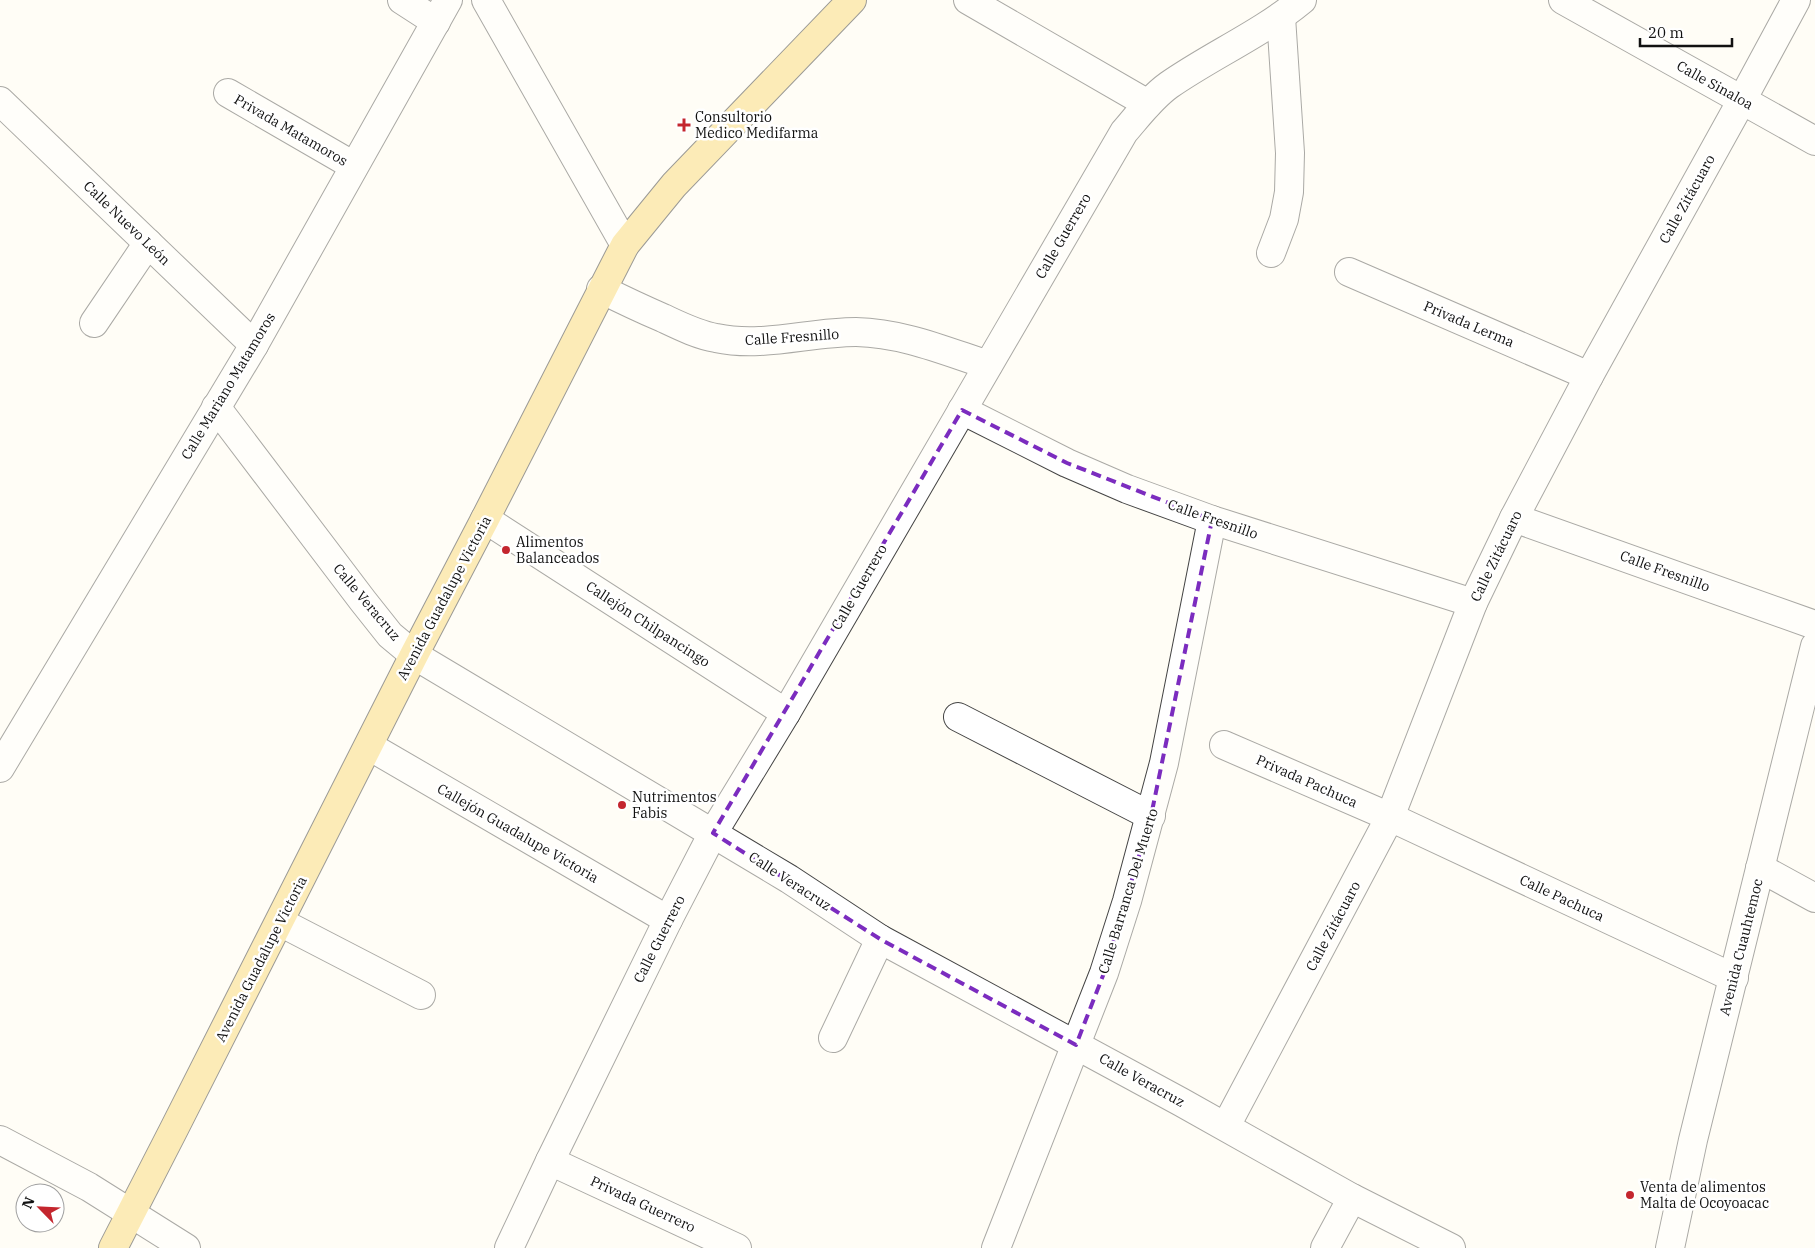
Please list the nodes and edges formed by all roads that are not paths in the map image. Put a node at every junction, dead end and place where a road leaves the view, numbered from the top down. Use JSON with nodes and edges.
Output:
{"nodes":[{"id":1,"x":402,"y":0,"type":"edge"},
{"id":2,"x":486,"y":0,"type":"edge"},
{"id":3,"x":852,"y":0,"type":"edge"},
{"id":4,"x":968,"y":0,"type":"edge"},
{"id":5,"x":1563,"y":0,"type":"edge"},
{"id":6,"x":1796,"y":0,"type":"edge"},
{"id":7,"x":1291,"y":8,"type":"edge"},
{"id":8,"x":442,"y":11,"type":"edge"},
{"id":9,"x":228,"y":92,"type":"dead end"},
{"id":10,"x":1742,"y":100,"type":"junction"},
{"id":11,"x":0,"y":101,"type":"edge"},
{"id":12,"x":1148,"y":104,"type":"junction"},
{"id":13,"x":1815,"y":141,"type":"edge"},
{"id":14,"x":354,"y":166,"type":"junction"},
{"id":15,"x":148,"y":243,"type":"junction"},
{"id":16,"x":625,"y":244,"type":"junction"},
{"id":17,"x":1271,"y":253,"type":"dead end"},
{"id":18,"x":1349,"y":272,"type":"dead end"},
{"id":19,"x":601,"y":290,"type":"junction"},
{"id":20,"x":94,"y":324,"type":"dead end"},
{"id":21,"x":254,"y":345,"type":"junction"},
{"id":22,"x":988,"y":365,"type":"junction"},
{"id":23,"x":1588,"y":376,"type":"junction"},
{"id":24,"x":216,"y":407,"type":"junction"},
{"id":25,"x":962,"y":410,"type":"junction"},
{"id":26,"x":1514,"y":518,"type":"junction"},
{"id":27,"x":485,"y":519,"type":"junction"},
{"id":28,"x":1212,"y":520,"type":"junction"},
{"id":29,"x":1473,"y":602,"type":"junction"},
{"id":30,"x":1815,"y":625,"type":"edge"},
{"id":31,"x":1815,"y":646,"type":"edge"},
{"id":32,"x":414,"y":655,"type":"junction"},
{"id":33,"x":786,"y":713,"type":"junction"},
{"id":34,"x":958,"y":717,"type":"dead end"},
{"id":35,"x":1224,"y":745,"type":"dead end"},
{"id":36,"x":369,"y":746,"type":"junction"},
{"id":37,"x":0,"y":768,"type":"edge"},
{"id":38,"x":1151,"y":816,"type":"junction"},
{"id":39,"x":1390,"y":817,"type":"junction"},
{"id":40,"x":713,"y":833,"type":"junction"},
{"id":41,"x":1760,"y":868,"type":"junction"},
{"id":42,"x":1815,"y":898,"type":"edge"},
{"id":43,"x":668,"y":920,"type":"junction"},
{"id":44,"x":280,"y":922,"type":"junction"},
{"id":45,"x":880,"y":939,"type":"junction"},
{"id":46,"x":1734,"y":978,"type":"junction"},
{"id":47,"x":422,"y":995,"type":"dead end"},
{"id":48,"x":834,"y":1038,"type":"dead end"},
{"id":49,"x":1076,"y":1045,"type":"junction"},
{"id":50,"x":1226,"y":1126,"type":"junction"},
{"id":51,"x":0,"y":1140,"type":"edge"},
{"id":52,"x":550,"y":1161,"type":"junction"},
{"id":53,"x":1352,"y":1198,"type":"junction"},
{"id":54,"x":132,"y":1212,"type":"junction"},
{"id":55,"x":1437,"y":1245,"type":"edge"},
{"id":56,"x":113,"y":1248,"type":"edge"},
{"id":57,"x":186,"y":1248,"type":"edge"},
{"id":58,"x":509,"y":1248,"type":"edge"},
{"id":59,"x":737,"y":1248,"type":"edge"},
{"id":60,"x":996,"y":1248,"type":"edge"},
{"id":61,"x":1325,"y":1248,"type":"edge"},
{"id":62,"x":1670,"y":1248,"type":"edge"}],
"edges":[{"from":1,"to":8,"type":"street"},
{"from":2,"to":16,"type":"street"},
{"from":3,"to":16,"type":"main road","name":"Avenida Guadalupe Victoria"},
{"from":4,"to":12,"type":"street"},
{"from":5,"to":10,"type":"street","name":"Calle Sinaloa"},
{"from":6,"to":10,"type":"street","name":"Calle Zitácuaro"},
{"from":7,"to":12,"type":"street","name":"Calle Guerrero"},
{"from":7,"to":17,"type":"street"},
{"from":8,"to":14,"type":"street","name":"Calle Mariano Matamoros"},
{"from":9,"to":14,"type":"street","name":"Privada Matamoros"},
{"from":10,"to":13,"type":"street","name":"Calle Sinaloa"},
{"from":10,"to":23,"type":"street","name":"Calle Zitácuaro"},
{"from":11,"to":15,"type":"street","name":"Calle Nuevo León"},
{"from":12,"to":22,"type":"street","name":"Calle Guerrero"},
{"from":14,"to":21,"type":"street","name":"Calle Mariano Matamoros"},
{"from":15,"to":20,"type":"street"},
{"from":15,"to":21,"type":"street","name":"Calle Nuevo León"},
{"from":16,"to":19,"type":"main road","name":"Avenida Guadalupe Victoria"},
{"from":18,"to":23,"type":"street","name":"Privada Lerma"},
{"from":19,"to":22,"type":"street","name":"Calle Fresnillo"},
{"from":19,"to":27,"type":"main road","name":"Avenida Guadalupe Victoria"},
{"from":21,"to":24,"type":"street","name":"Calle Mariano Matamoros"},
{"from":22,"to":25,"type":"street","name":"Calle Guerrero"},
{"from":23,"to":26,"type":"street","name":"Calle Zitácuaro"},
{"from":24,"to":32,"type":"street","name":"Calle Veracruz"},
{"from":24,"to":37,"type":"street","name":"Calle Mariano Matamoros"},
{"from":25,"to":28,"type":"street","name":"Calle Fresnillo"},
{"from":25,"to":33,"type":"street","name":"Calle Guerrero"},
{"from":26,"to":29,"type":"street","name":"Calle Zitácuaro"},
{"from":26,"to":30,"type":"street","name":"Calle Fresnillo"},
{"from":27,"to":32,"type":"main road","name":"Avenida Guadalupe Victoria"},
{"from":27,"to":33,"type":"street","name":"Callejón Chilpancingo"},
{"from":28,"to":29,"type":"street","name":"Calle Fresnillo"},
{"from":28,"to":38,"type":"street","name":"Calle Barranca Del Muerto"},
{"from":29,"to":39,"type":"street","name":"Calle Zitácuaro"},
{"from":31,"to":41,"type":"street","name":"Avenida Cuauhtemoc"},
{"from":32,"to":36,"type":"main road","name":"Avenida Guadalupe Victoria"},
{"from":32,"to":40,"type":"street","name":"Calle Veracruz"},
{"from":33,"to":40,"type":"street","name":"Calle Guerrero"},
{"from":34,"to":38,"type":"street"},
{"from":35,"to":39,"type":"street","name":"Privada Pachuca"},
{"from":36,"to":43,"type":"street","name":"Callejón Guadalupe Victoria"},
{"from":36,"to":44,"type":"main road","name":"Avenida Guadalupe Victoria"},
{"from":38,"to":49,"type":"street","name":"Calle Barranca Del Muerto"},
{"from":39,"to":46,"type":"street","name":"Calle Pachuca"},
{"from":39,"to":50,"type":"street","name":"Calle Zitácuaro"},
{"from":40,"to":43,"type":"street","name":"Calle Guerrero"},
{"from":40,"to":45,"type":"street","name":"Calle Veracruz"},
{"from":41,"to":42,"type":"street"},
{"from":41,"to":46,"type":"street","name":"Avenida Cuauhtemoc"},
{"from":43,"to":52,"type":"street","name":"Calle Guerrero"},
{"from":44,"to":47,"type":"street"},
{"from":44,"to":54,"type":"main road","name":"Avenida Guadalupe Victoria"},
{"from":45,"to":48,"type":"street"},
{"from":45,"to":49,"type":"street","name":"Calle Veracruz"},
{"from":46,"to":62,"type":"street","name":"Avenida Cuauhtemoc"},
{"from":49,"to":50,"type":"street","name":"Calle Veracruz"},
{"from":49,"to":60,"type":"street","name":"Calle Barranca Del Muerto"},
{"from":50,"to":53,"type":"street","name":"Calle Veracruz"},
{"from":51,"to":54,"type":"street"},
{"from":52,"to":58,"type":"street","name":"Calle Guerrero"},
{"from":52,"to":59,"type":"street","name":"Privada Guerrero"},
{"from":53,"to":55,"type":"street","name":"Calle Veracruz"},
{"from":53,"to":61,"type":"street"},
{"from":54,"to":56,"type":"main road","name":"Avenida Guadalupe Victoria"},
{"from":54,"to":57,"type":"street"}]}
